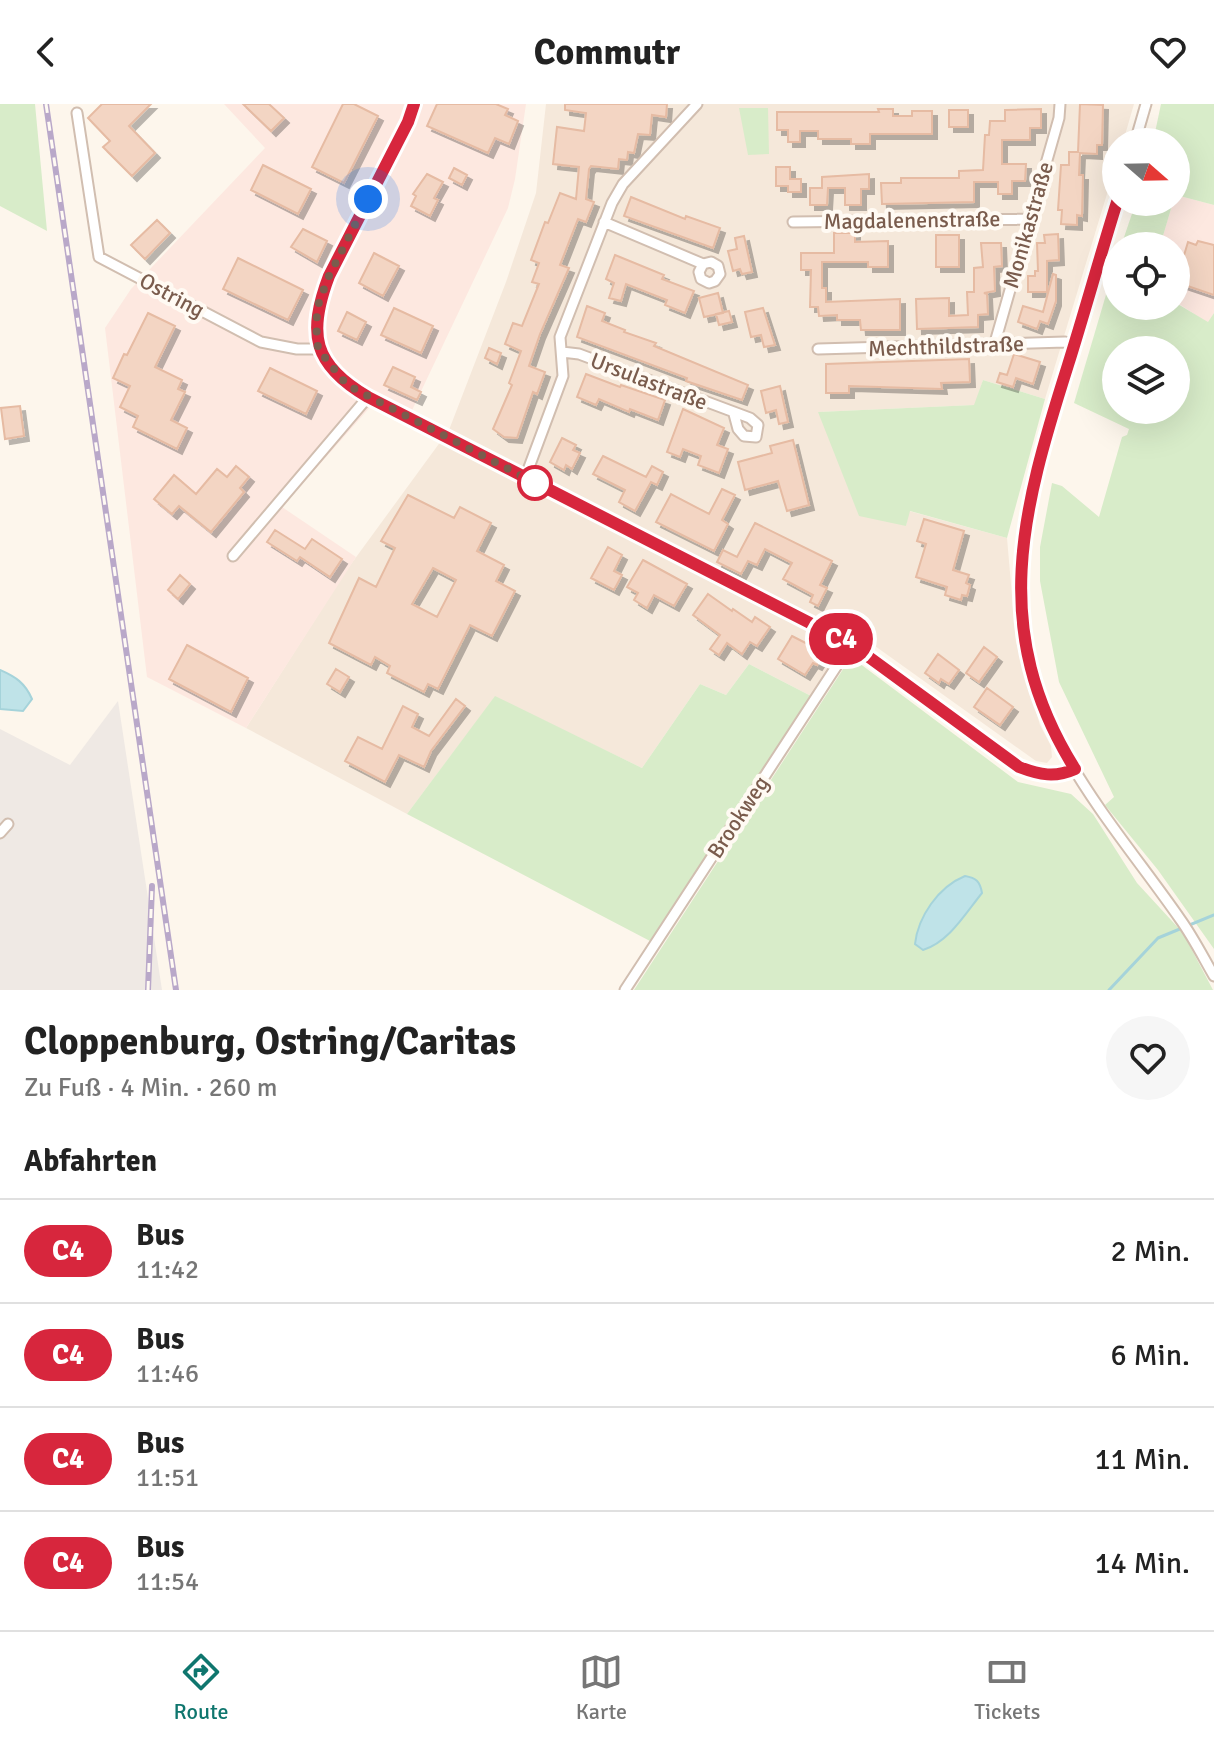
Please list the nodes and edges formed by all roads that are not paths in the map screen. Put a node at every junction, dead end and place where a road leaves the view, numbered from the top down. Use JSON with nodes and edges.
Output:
{"nodes":[{"id":1,"x":414,"y":104,"type":"edge"},
{"id":2,"x":697,"y":104,"type":"edge"},
{"id":3,"x":1060,"y":104,"type":"edge"},
{"id":4,"x":1146,"y":104,"type":"edge"},
{"id":5,"x":77,"y":113,"type":"dead end"},
{"id":6,"x":1139,"y":128,"type":"edge"},
{"id":7,"x":1113,"y":216,"type":"edge"},
{"id":8,"x":1030,"y":219,"type":"junction"},
{"id":9,"x":604,"y":222,"type":"junction"},
{"id":10,"x":793,"y":222,"type":"dead end"},
{"id":11,"x":703,"y":264,"type":"dead end"},
{"id":12,"x":1074,"y":344,"type":"junction"},
{"id":13,"x":994,"y":346,"type":"junction"},
{"id":14,"x":318,"y":349,"type":"junction"},
{"id":15,"x":818,"y":349,"type":"dead end"},
{"id":16,"x":562,"y":352,"type":"junction"},
{"id":17,"x":368,"y":397,"type":"junction"},
{"id":18,"x":734,"y":414,"type":"dead end"},
{"id":19,"x":525,"y":478,"type":"junction"},
{"id":20,"x":233,"y":556,"type":"dead end"},
{"id":21,"x":851,"y":644,"type":"junction"},
{"id":22,"x":1075,"y":769,"type":"junction"},
{"id":23,"x":8,"y":824,"type":"dead end"},
{"id":24,"x":0,"y":833,"type":"edge"},
{"id":25,"x":1214,"y":976,"type":"edge"},
{"id":26,"x":625,"y":990,"type":"edge"}],
"edges":[{"from":1,"to":14,"type":"street"},
{"from":2,"to":9,"type":"street"},
{"from":3,"to":8,"type":"street","name":"Monikastraße"},
{"from":4,"to":6,"type":"street"},
{"from":5,"to":14,"type":"street","name":"Ostring"},
{"from":7,"to":12,"type":"street"},
{"from":8,"to":10,"type":"street","name":"Magdalenenstraße"},
{"from":8,"to":13,"type":"street","name":"Monikastraße"},
{"from":9,"to":11,"type":"street"},
{"from":9,"to":16,"type":"street"},
{"from":12,"to":13,"type":"street","name":"Mechthildstraße"},
{"from":12,"to":22,"type":"street"},
{"from":13,"to":15,"type":"street","name":"Mechthildstraße"},
{"from":14,"to":17,"type":"street"},
{"from":16,"to":18,"type":"street","name":"Ursulastraße"},
{"from":16,"to":19,"type":"street"},
{"from":17,"to":19,"type":"street"},
{"from":17,"to":20,"type":"street"},
{"from":19,"to":21,"type":"street"},
{"from":21,"to":22,"type":"street"},
{"from":21,"to":26,"type":"street","name":"Brookweg"},
{"from":22,"to":25,"type":"street"},
{"from":23,"to":24,"type":"street"}]}
